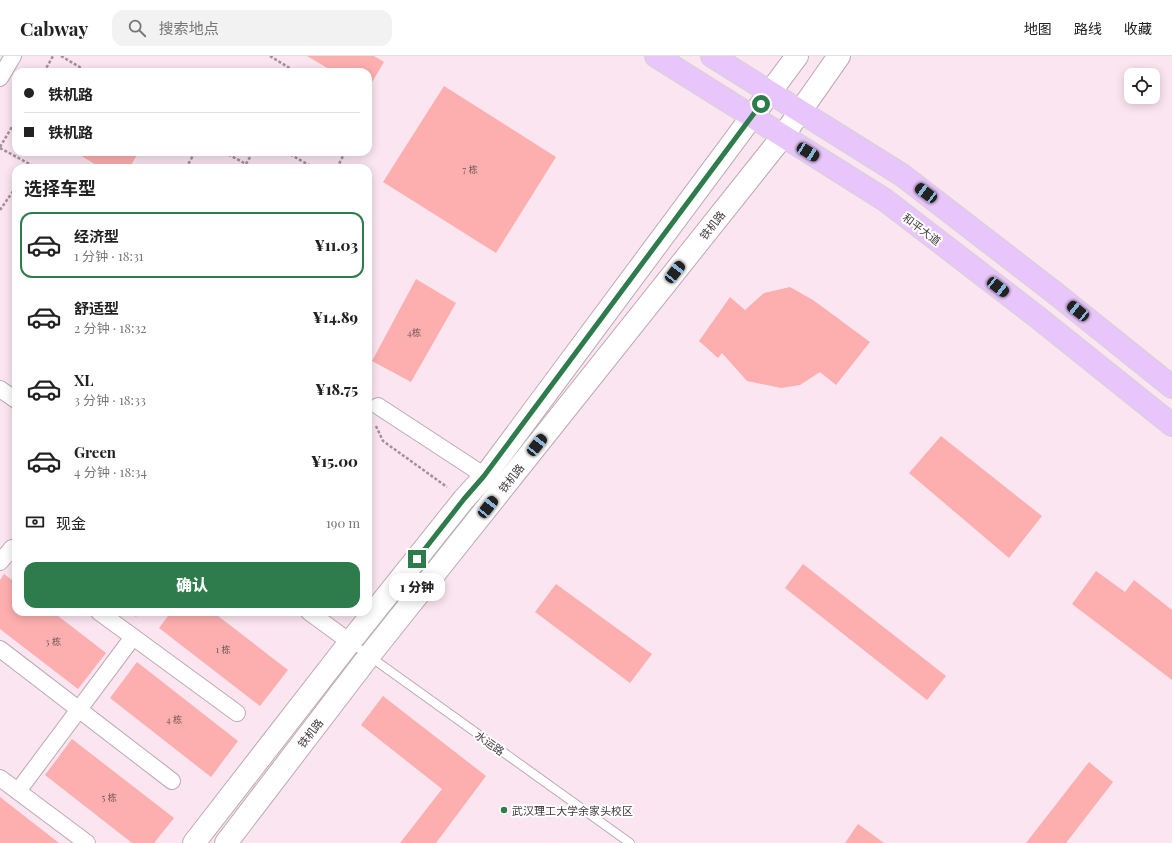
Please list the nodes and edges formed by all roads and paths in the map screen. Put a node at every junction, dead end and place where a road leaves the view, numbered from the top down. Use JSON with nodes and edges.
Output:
{"nodes":[{"id":1,"x":13,"y":56,"type":"edge"},
{"id":2,"x":53,"y":56,"type":"edge"},
{"id":3,"x":61,"y":56,"type":"edge"},
{"id":4,"x":270,"y":56,"type":"edge"},
{"id":5,"x":656,"y":56,"type":"edge"},
{"id":6,"x":712,"y":56,"type":"edge"},
{"id":7,"x":797,"y":56,"type":"edge"},
{"id":8,"x":839,"y":56,"type":"edge"},
{"id":9,"x":46,"y":68,"type":"edge"},
{"id":10,"x":81,"y":68,"type":"edge"},
{"id":11,"x":290,"y":68,"type":"edge"},
{"id":12,"x":0,"y":78,"type":"edge"},
{"id":13,"x":770,"y":92,"type":"junction"},
{"id":14,"x":800,"y":111,"type":"junction"},
{"id":15,"x":752,"y":117,"type":"junction"},
{"id":16,"x":12,"y":127,"type":"edge"},
{"id":17,"x":783,"y":136,"type":"junction"},
{"id":18,"x":0,"y":148,"type":"edge"},
{"id":19,"x":12,"y":155,"type":"edge"},
{"id":20,"x":13,"y":156,"type":"edge"},
{"id":21,"x":231,"y":156,"type":"edge"},
{"id":22,"x":293,"y":156,"type":"edge"},
{"id":23,"x":26,"y":164,"type":"edge"},
{"id":24,"x":246,"y":164,"type":"edge"},
{"id":25,"x":307,"y":164,"type":"edge"},
{"id":26,"x":12,"y":194,"type":"edge"},
{"id":27,"x":0,"y":210,"type":"edge"},
{"id":28,"x":1172,"y":387,"type":"edge"},
{"id":29,"x":0,"y":389,"type":"edge"},
{"id":30,"x":12,"y":397,"type":"edge"},
{"id":31,"x":378,"y":406,"type":"dead end"},
{"id":32,"x":374,"y":423,"type":"dead end"},
{"id":33,"x":1172,"y":425,"type":"edge"},
{"id":34,"x":484,"y":476,"type":"junction"},
{"id":35,"x":464,"y":499,"type":"junction"},
{"id":36,"x":12,"y":548,"type":"edge"},
{"id":37,"x":0,"y":562,"type":"edge"},
{"id":38,"x":372,"y":614,"type":"edge"},
{"id":39,"x":104,"y":616,"type":"edge"},
{"id":40,"x":314,"y":616,"type":"edge"},
{"id":41,"x":371,"y":616,"type":"edge"},
{"id":42,"x":133,"y":637,"type":"junction"},
{"id":43,"x":350,"y":642,"type":"junction"},
{"id":44,"x":0,"y":649,"type":"edge"},
{"id":45,"x":369,"y":656,"type":"junction"},
{"id":46,"x":79,"y":710,"type":"junction"},
{"id":47,"x":237,"y":714,"type":"dead end"},
{"id":48,"x":0,"y":778,"type":"edge"},
{"id":49,"x":172,"y":781,"type":"dead end"},
{"id":50,"x":18,"y":791,"type":"junction"},
{"id":51,"x":87,"y":843,"type":"edge"},
{"id":52,"x":194,"y":843,"type":"edge"},
{"id":53,"x":226,"y":843,"type":"edge"},
{"id":54,"x":630,"y":843,"type":"edge"}],
"edges":[{"from":1,"to":12,"type":"street"},
{"from":2,"to":9,"type":"path"},
{"from":3,"to":10,"type":"path"},
{"from":4,"to":11,"type":"path"},
{"from":5,"to":15,"type":"main road","name":"和平大道"},
{"from":6,"to":13,"type":"main road"},
{"from":7,"to":13,"type":"main road","name":"铁机路"},
{"from":8,"to":14,"type":"main road","name":"铁机路"},
{"from":13,"to":14,"type":"main road"},
{"from":13,"to":15,"type":"main road","name":"铁机路"},
{"from":14,"to":17,"type":"main road","name":"铁机路"},
{"from":14,"to":28,"type":"main road"},
{"from":15,"to":17,"type":"main road","name":"和平大道"},
{"from":15,"to":34,"type":"main road","name":"铁机路"},
{"from":16,"to":18,"type":"path"},
{"from":17,"to":33,"type":"main road","name":"和平大道"},
{"from":17,"to":45,"type":"main road","name":"铁机路"},
{"from":18,"to":19,"type":"path"},
{"from":20,"to":23,"type":"path"},
{"from":21,"to":24,"type":"path"},
{"from":22,"to":25,"type":"path"},
{"from":26,"to":27,"type":"path"},
{"from":29,"to":30,"type":"street"},
{"from":31,"to":34,"type":"street"},
{"from":32,"to":35,"type":"path"},
{"from":34,"to":35,"type":"main road","name":"铁机路"},
{"from":35,"to":38,"type":"main road","name":"铁机路"},
{"from":36,"to":37,"type":"street"},
{"from":39,"to":42,"type":"street"},
{"from":40,"to":43,"type":"street"},
{"from":41,"to":43,"type":"main road","name":"铁机路"},
{"from":42,"to":46,"type":"street"},
{"from":42,"to":47,"type":"street"},
{"from":43,"to":45,"type":"lane","name":"水运路"},
{"from":43,"to":52,"type":"main road","name":"铁机路"},
{"from":44,"to":46,"type":"street"},
{"from":45,"to":53,"type":"main road","name":"铁机路"},
{"from":45,"to":54,"type":"lane","name":"水运路"},
{"from":46,"to":49,"type":"street"},
{"from":46,"to":50,"type":"street"},
{"from":48,"to":50,"type":"street"},
{"from":50,"to":51,"type":"street"}]}
